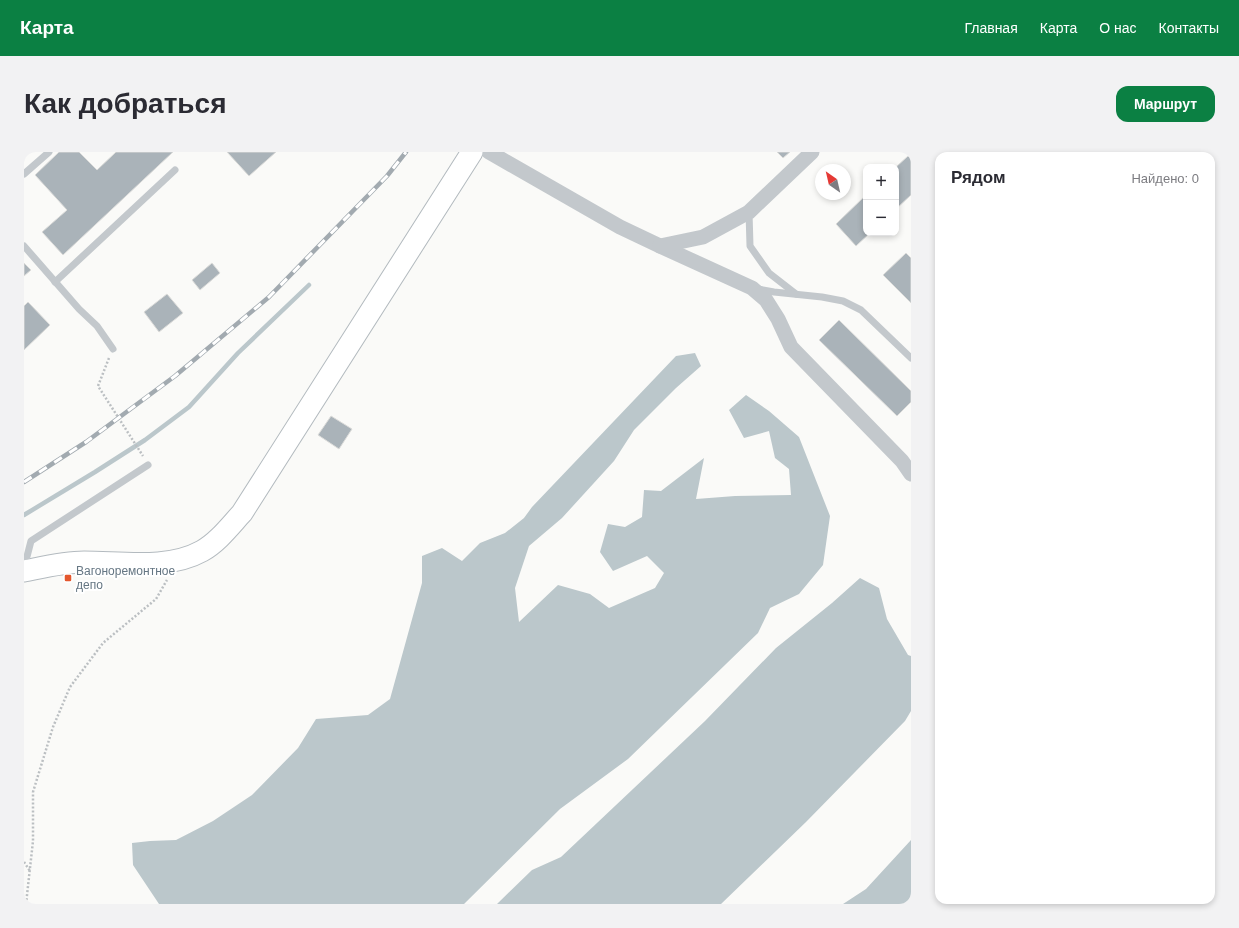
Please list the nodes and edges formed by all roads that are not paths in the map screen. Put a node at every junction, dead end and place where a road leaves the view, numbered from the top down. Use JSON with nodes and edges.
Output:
{"nodes":[{"id":1,"x":49,"y":152,"type":"edge"},
{"id":2,"x":472,"y":152,"type":"edge"},
{"id":3,"x":489,"y":152,"type":"edge"},
{"id":4,"x":812,"y":152,"type":"edge"},
{"id":5,"x":176,"y":170,"type":"dead end"},
{"id":6,"x":24,"y":174,"type":"edge"},
{"id":7,"x":749,"y":212,"type":"junction"},
{"id":8,"x":24,"y":246,"type":"edge"},
{"id":9,"x":660,"y":246,"type":"junction"},
{"id":10,"x":55,"y":282,"type":"junction"},
{"id":11,"x":752,"y":288,"type":"junction"},
{"id":12,"x":797,"y":295,"type":"junction"},
{"id":13,"x":113,"y":348,"type":"road end"},
{"id":14,"x":911,"y":358,"type":"edge"},
{"id":15,"x":148,"y":465,"type":"dead end"},
{"id":16,"x":911,"y":474,"type":"edge"},
{"id":17,"x":24,"y":568,"type":"edge"},
{"id":18,"x":24,"y":571,"type":"edge"}],
"edges":[{"from":1,"to":6,"type":"lane"},
{"from":2,"to":18,"type":"street"},
{"from":3,"to":9,"type":"street"},
{"from":4,"to":7,"type":"street"},
{"from":5,"to":10,"type":"lane"},
{"from":7,"to":9,"type":"street"},
{"from":7,"to":12,"type":"lane"},
{"from":8,"to":10,"type":"lane"},
{"from":9,"to":11,"type":"street"},
{"from":10,"to":13,"type":"lane"},
{"from":11,"to":12,"type":"lane"},
{"from":11,"to":16,"type":"street"},
{"from":12,"to":14,"type":"lane"},
{"from":15,"to":17,"type":"lane"}]}
